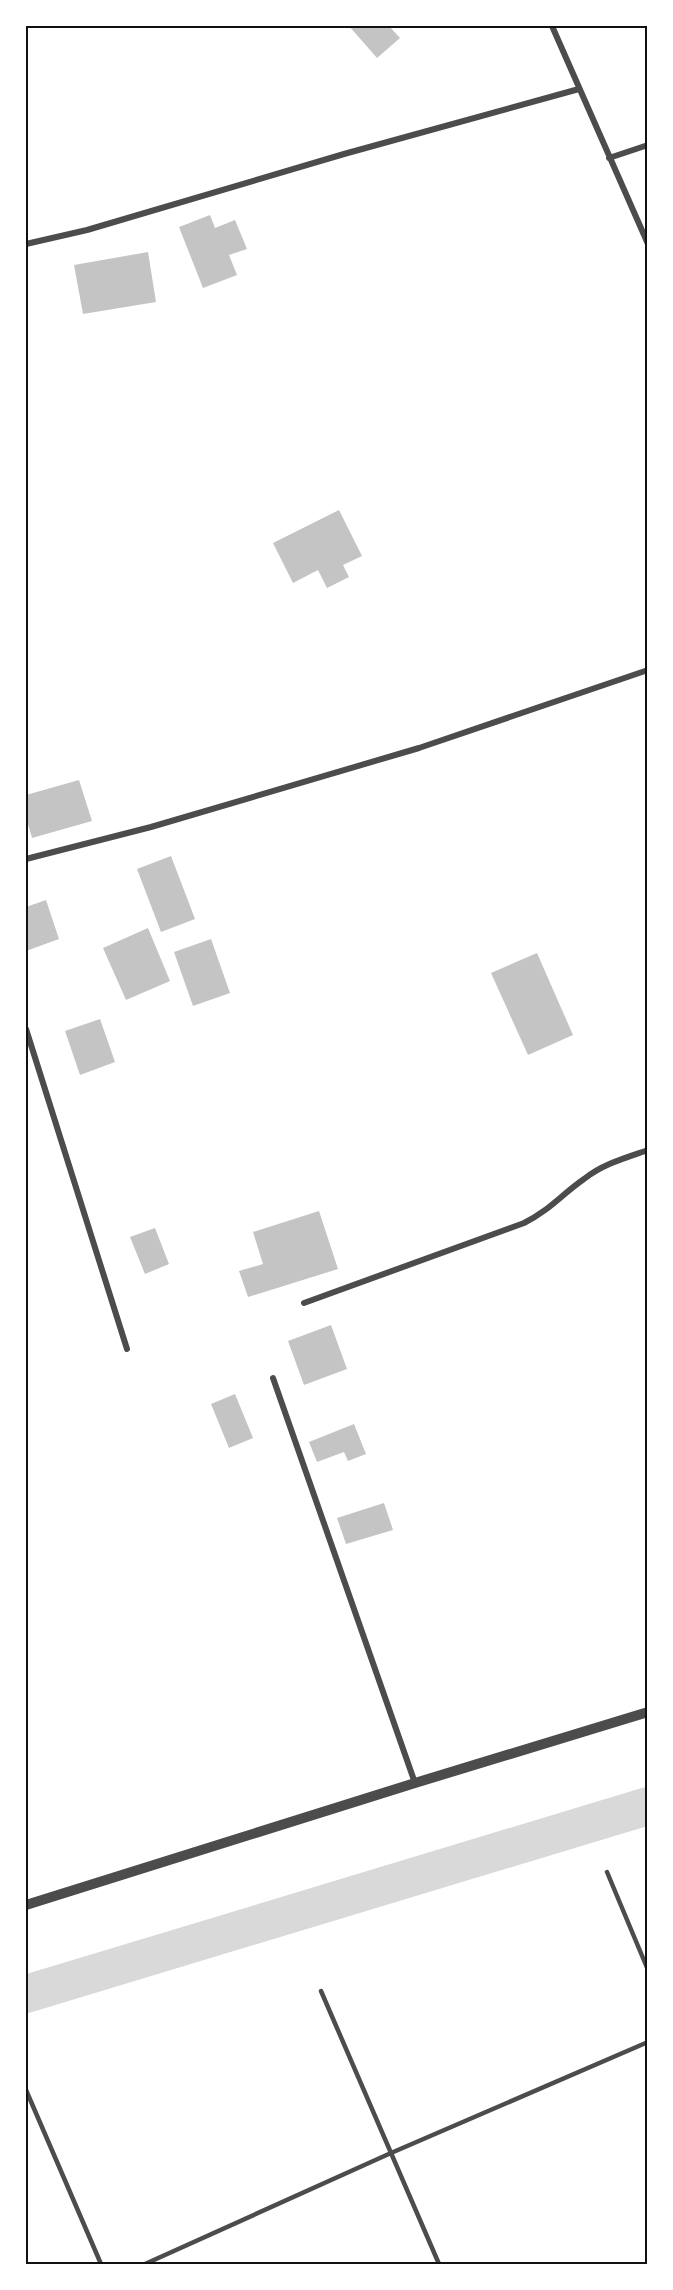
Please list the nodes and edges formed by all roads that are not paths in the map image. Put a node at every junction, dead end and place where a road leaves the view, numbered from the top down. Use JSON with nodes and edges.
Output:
{"nodes":[{"id":1,"x":552,"y":26,"type":"edge"},
{"id":2,"x":579,"y":89,"type":"junction"},
{"id":3,"x":648,"y":145,"type":"edge"},
{"id":4,"x":609,"y":158,"type":"junction"},
{"id":5,"x":26,"y":244,"type":"edge"},
{"id":6,"x":648,"y":244,"type":"edge"},
{"id":7,"x":648,"y":670,"type":"edge"},
{"id":8,"x":26,"y":859,"type":"edge"},
{"id":9,"x":26,"y":1029,"type":"edge"},
{"id":10,"x":648,"y":1150,"type":"edge"},
{"id":11,"x":304,"y":1303,"type":"dead end"},
{"id":12,"x":127,"y":1349,"type":"dead end"},
{"id":13,"x":273,"y":1378,"type":"dead end"},
{"id":14,"x":648,"y":1712,"type":"edge"},
{"id":15,"x":415,"y":1783,"type":"junction"},
{"id":16,"x":607,"y":1872,"type":"dead end"},
{"id":17,"x":26,"y":1905,"type":"edge"},
{"id":18,"x":648,"y":1970,"type":"edge"},
{"id":19,"x":321,"y":1991,"type":"dead end"},
{"id":20,"x":648,"y":2042,"type":"edge"},
{"id":21,"x":26,"y":2090,"type":"edge"},
{"id":22,"x":391,"y":2153,"type":"junction"},
{"id":23,"x":101,"y":2265,"type":"edge"},
{"id":24,"x":145,"y":2265,"type":"edge"},
{"id":25,"x":439,"y":2265,"type":"edge"}],
"edges":[{"from":1,"to":2,"type":"street"},
{"from":2,"to":4,"type":"street"},
{"from":2,"to":5,"type":"street"},
{"from":3,"to":4,"type":"street"},
{"from":4,"to":6,"type":"street"},
{"from":7,"to":8,"type":"street"},
{"from":9,"to":12,"type":"street"},
{"from":10,"to":11,"type":"street"},
{"from":13,"to":15,"type":"street"},
{"from":14,"to":15,"type":"street"},
{"from":15,"to":17,"type":"street"},
{"from":16,"to":18,"type":"lane"},
{"from":19,"to":22,"type":"lane"},
{"from":20,"to":22,"type":"lane"},
{"from":21,"to":23,"type":"lane"},
{"from":22,"to":24,"type":"lane"},
{"from":22,"to":25,"type":"lane"}]}
